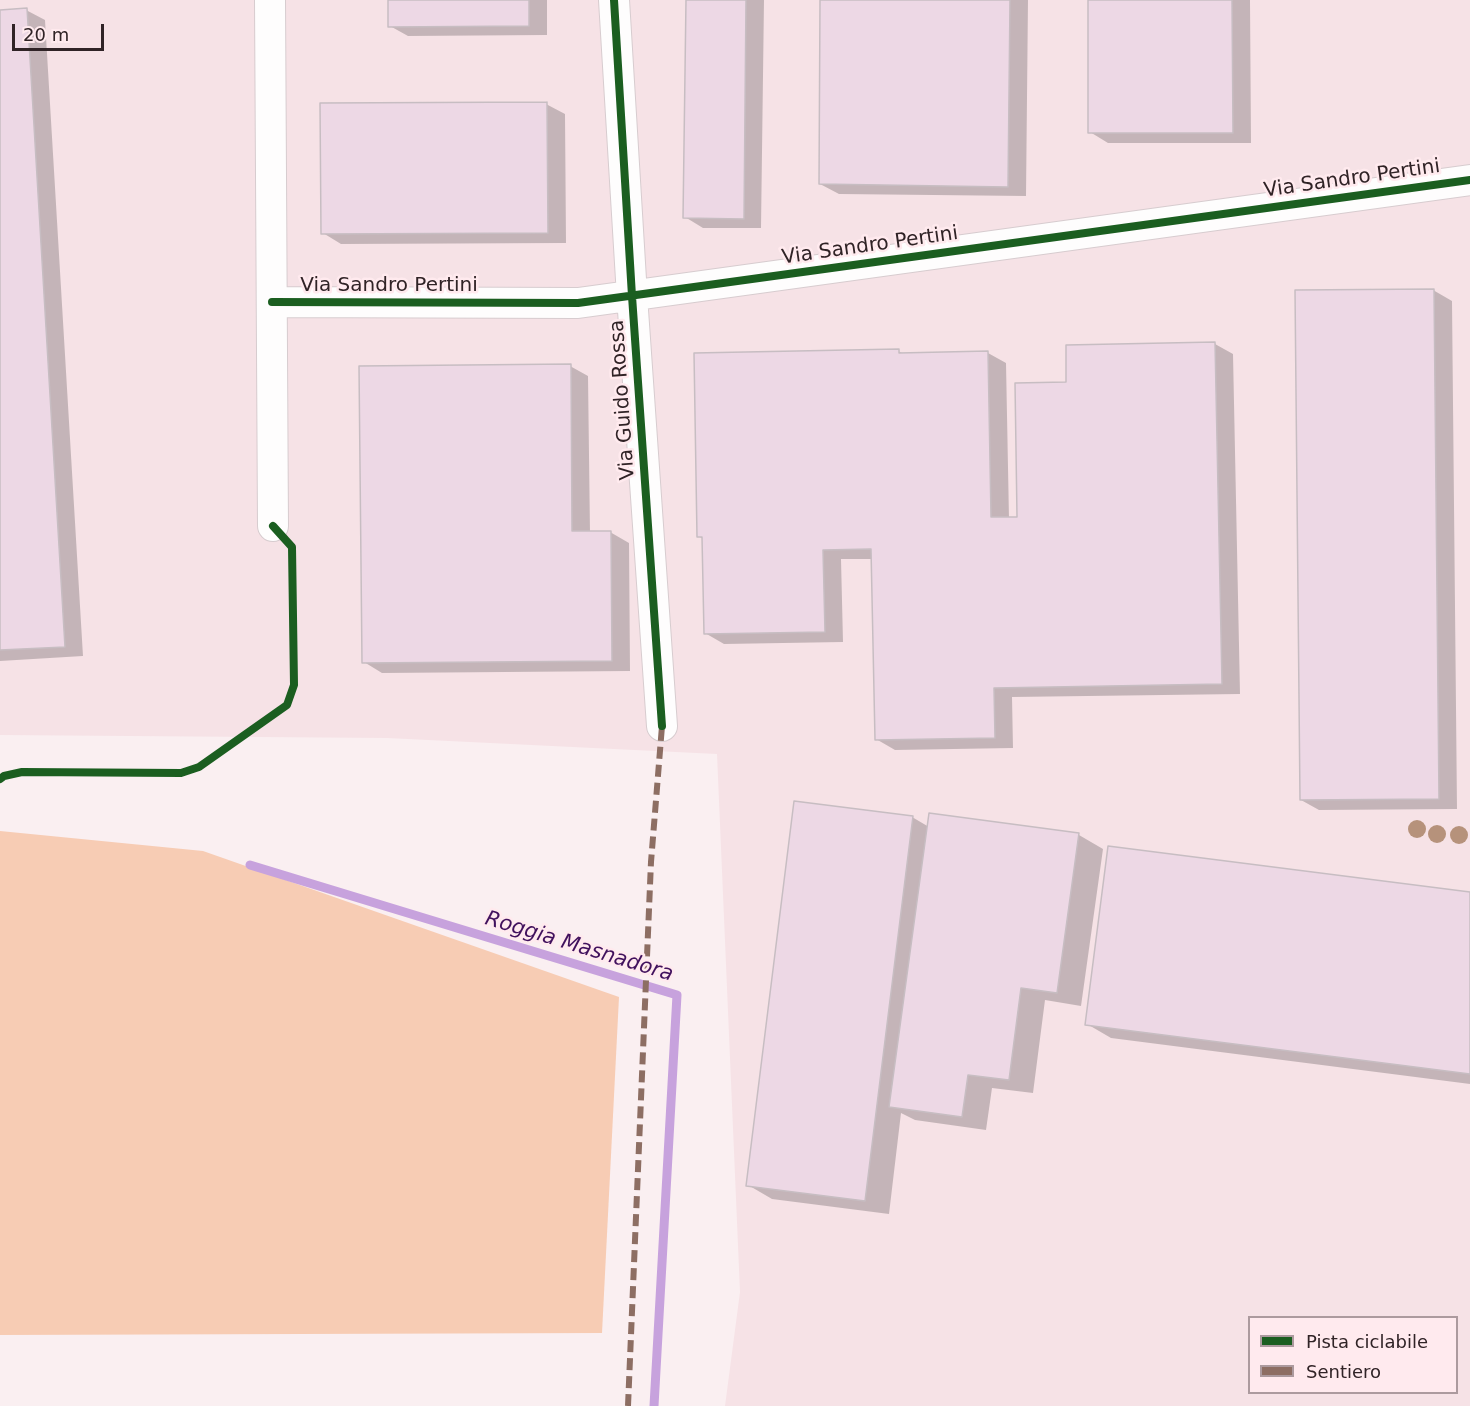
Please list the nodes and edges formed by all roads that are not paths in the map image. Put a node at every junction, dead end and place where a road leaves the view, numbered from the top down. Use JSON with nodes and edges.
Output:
{"nodes":[{"id":1,"x":270,"y":0,"type":"edge"},
{"id":2,"x":614,"y":0,"type":"edge"},
{"id":3,"x":1470,"y":180,"type":"edge"},
{"id":4,"x":632,"y":296,"type":"junction"},
{"id":5,"x":272,"y":302,"type":"junction"},
{"id":6,"x":273,"y":526,"type":"dead end"},
{"id":7,"x":662,"y":726,"type":"dead end"}],
"edges":[{"from":1,"to":5,"type":"street","name":"Via Sandro Pertini"},
{"from":2,"to":4,"type":"street","name":"Via Guido Rossa"},
{"from":3,"to":4,"type":"street","name":"Via Sandro Pertini"},
{"from":4,"to":5,"type":"street","name":"Via Sandro Pertini"},
{"from":4,"to":7,"type":"street","name":"Via Guido Rossa"},
{"from":5,"to":6,"type":"street","name":"Via Sandro Pertini"}]}
